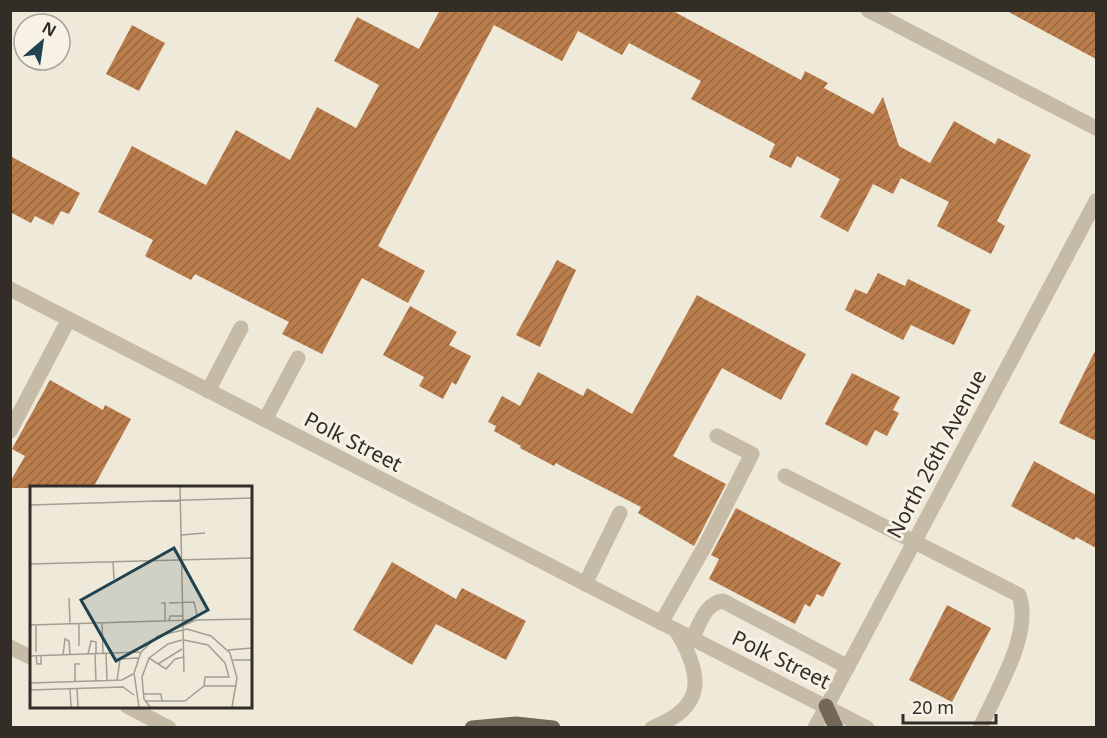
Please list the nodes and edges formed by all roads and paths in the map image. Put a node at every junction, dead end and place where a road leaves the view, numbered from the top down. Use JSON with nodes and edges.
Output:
{"nodes":[{"id":1,"x":868,"y":10,"type":"edge"},
{"id":2,"x":1096,"y":128,"type":"edge"},
{"id":3,"x":1096,"y":201,"type":"edge"},
{"id":4,"x":10,"y":289,"type":"edge"},
{"id":5,"x":69,"y":319,"type":"junction"},
{"id":6,"x":241,"y":328,"type":"dead end"},
{"id":7,"x":298,"y":358,"type":"dead end"},
{"id":8,"x":208,"y":391,"type":"junction"},
{"id":9,"x":265,"y":420,"type":"junction"},
{"id":10,"x":10,"y":431,"type":"edge"},
{"id":11,"x":717,"y":436,"type":"dead end"},
{"id":12,"x":785,"y":476,"type":"dead end"},
{"id":13,"x":620,"y":513,"type":"dead end"},
{"id":14,"x":915,"y":541,"type":"junction"},
{"id":15,"x":585,"y":584,"type":"junction"},
{"id":16,"x":661,"y":623,"type":"junction"},
{"id":17,"x":677,"y":632,"type":"junction"},
{"id":18,"x":692,"y":639,"type":"junction"},
{"id":19,"x":10,"y":647,"type":"edge"},
{"id":20,"x":30,"y":657,"type":"edge"},
{"id":21,"x":848,"y":667,"type":"junction"},
{"id":22,"x":826,"y":706,"type":"junction"},
{"id":23,"x":131,"y":708,"type":"edge"},
{"id":24,"x":169,"y":728,"type":"edge"},
{"id":25,"x":472,"y":728,"type":"edge"},
{"id":26,"x":553,"y":728,"type":"edge"},
{"id":27,"x":652,"y":728,"type":"edge"},
{"id":28,"x":815,"y":728,"type":"edge"},
{"id":29,"x":836,"y":728,"type":"edge"},
{"id":30,"x":867,"y":728,"type":"edge"},
{"id":31,"x":980,"y":728,"type":"edge"}],
"edges":[{"from":1,"to":2,"type":"street"},
{"from":3,"to":14,"type":"street","name":"North 26th Avenue"},
{"from":4,"to":5,"type":"street","name":"Polk Street"},
{"from":5,"to":8,"type":"street","name":"Polk Street"},
{"from":5,"to":10,"type":"street"},
{"from":6,"to":8,"type":"street"},
{"from":7,"to":9,"type":"street"},
{"from":8,"to":9,"type":"street","name":"Polk Street"},
{"from":9,"to":15,"type":"street","name":"Polk Street"},
{"from":11,"to":16,"type":"street"},
{"from":12,"to":14,"type":"street"},
{"from":13,"to":15,"type":"street"},
{"from":14,"to":21,"type":"street","name":"North 26th Avenue"},
{"from":14,"to":31,"type":"street"},
{"from":15,"to":16,"type":"street","name":"Polk Street"},
{"from":16,"to":17,"type":"street","name":"Polk Street"},
{"from":17,"to":18,"type":"street","name":"Polk Street"},
{"from":17,"to":27,"type":"street"},
{"from":18,"to":21,"type":"street"},
{"from":18,"to":22,"type":"street","name":"Polk Street"},
{"from":19,"to":20,"type":"street"},
{"from":21,"to":22,"type":"street","name":"North 26th Avenue"},
{"from":22,"to":28,"type":"street","name":"North 26th Avenue"},
{"from":22,"to":29,"type":"main road"},
{"from":22,"to":30,"type":"street","name":"Polk Street"},
{"from":23,"to":24,"type":"street"},
{"from":25,"to":26,"type":"main road"}]}
